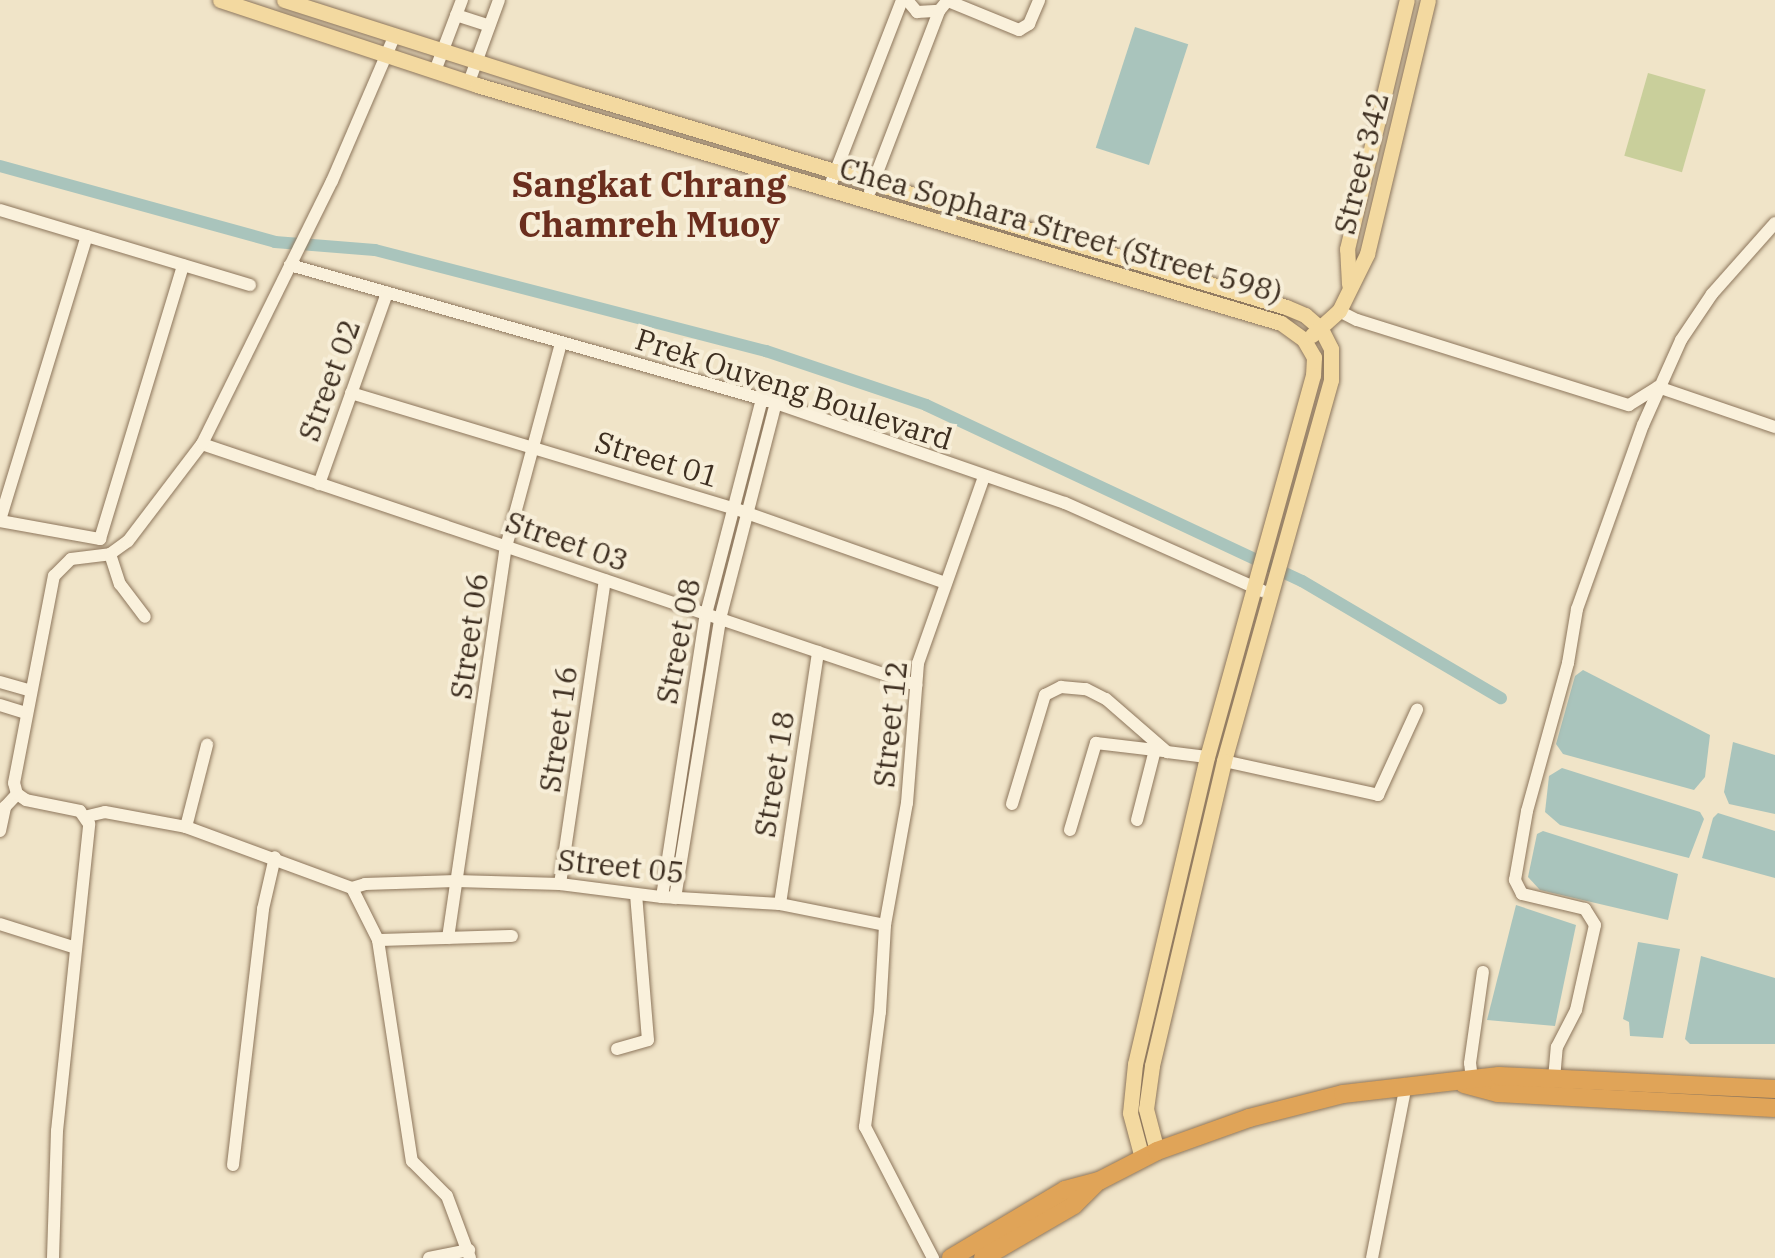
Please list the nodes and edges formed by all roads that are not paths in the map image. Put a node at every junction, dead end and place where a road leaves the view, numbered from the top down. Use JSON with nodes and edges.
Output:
{"nodes":[{"id":1,"x":220,"y":0,"type":"edge"},
{"id":2,"x":284,"y":0,"type":"edge"},
{"id":3,"x":462,"y":0,"type":"edge"},
{"id":4,"x":499,"y":0,"type":"edge"},
{"id":5,"x":904,"y":0,"type":"edge"},
{"id":6,"x":1039,"y":0,"type":"edge"},
{"id":7,"x":1407,"y":0,"type":"edge"},
{"id":8,"x":1428,"y":0,"type":"edge"},
{"id":9,"x":945,"y":4,"type":"edge"},
{"id":10,"x":456,"y":14,"type":"junction"},
{"id":11,"x":489,"y":26,"type":"junction"},
{"id":12,"x":394,"y":36,"type":"junction"},
{"id":13,"x":443,"y":52,"type":"junction"},
{"id":14,"x":388,"y":56,"type":"junction"},
{"id":15,"x":476,"y":63,"type":"junction"},
{"id":16,"x":435,"y":71,"type":"junction"},
{"id":17,"x":468,"y":82,"type":"junction"},
{"id":18,"x":785,"y":157,"type":"junction"},
{"id":19,"x":835,"y":173,"type":"junction"},
{"id":20,"x":780,"y":176,"type":"junction"},
{"id":21,"x":873,"y":184,"type":"junction"},
{"id":22,"x":828,"y":190,"type":"junction"},
{"id":23,"x":866,"y":202,"type":"junction"},
{"id":24,"x":0,"y":210,"type":"edge"},
{"id":25,"x":1775,"y":223,"type":"edge"},
{"id":26,"x":87,"y":236,"type":"junction"},
{"id":27,"x":292,"y":262,"type":"junction"},
{"id":28,"x":182,"y":265,"type":"junction"},
{"id":29,"x":1350,"y":285,"type":"junction"},
{"id":30,"x":250,"y":286,"type":"dead end"},
{"id":31,"x":387,"y":293,"type":"junction"},
{"id":32,"x":1339,"y":310,"type":"junction"},
{"id":33,"x":1320,"y":329,"type":"junction"},
{"id":34,"x":1304,"y":340,"type":"junction"},
{"id":35,"x":561,"y":343,"type":"junction"},
{"id":36,"x":1658,"y":388,"type":"junction"},
{"id":37,"x":351,"y":393,"type":"junction"},
{"id":38,"x":769,"y":400,"type":"junction"},
{"id":39,"x":1775,"y":427,"type":"edge"},
{"id":40,"x":202,"y":444,"type":"junction"},
{"id":41,"x":532,"y":448,"type":"junction"},
{"id":42,"x":984,"y":477,"type":"junction"},
{"id":43,"x":319,"y":484,"type":"junction"},
{"id":44,"x":740,"y":511,"type":"junction"},
{"id":45,"x":0,"y":521,"type":"edge"},
{"id":46,"x":506,"y":547,"type":"junction"},
{"id":47,"x":1275,"y":549,"type":"junction"},
{"id":48,"x":110,"y":554,"type":"junction"},
{"id":49,"x":605,"y":580,"type":"junction"},
{"id":50,"x":946,"y":584,"type":"junction"},
{"id":51,"x":1263,"y":587,"type":"junction"},
{"id":52,"x":145,"y":616,"type":"dead end"},
{"id":53,"x":713,"y":616,"type":"junction"},
{"id":54,"x":818,"y":652,"type":"junction"},
{"id":55,"x":0,"y":682,"type":"edge"},
{"id":56,"x":916,"y":685,"type":"junction"},
{"id":57,"x":31,"y":692,"type":"junction"},
{"id":58,"x":0,"y":705,"type":"edge"},
{"id":59,"x":1417,"y":710,"type":"dead end"},
{"id":60,"x":26,"y":713,"type":"junction"},
{"id":61,"x":207,"y":745,"type":"dead end"},
{"id":62,"x":1161,"y":751,"type":"junction"},
{"id":63,"x":1206,"y":757,"type":"junction"},
{"id":64,"x":1224,"y":761,"type":"junction"},
{"id":65,"x":17,"y":794,"type":"junction"},
{"id":66,"x":1012,"y":804,"type":"dead end"},
{"id":67,"x":88,"y":816,"type":"junction"},
{"id":68,"x":1136,"y":820,"type":"dead end"},
{"id":69,"x":186,"y":827,"type":"junction"},
{"id":70,"x":1070,"y":830,"type":"dead end"},
{"id":71,"x":0,"y":831,"type":"edge"},
{"id":72,"x":276,"y":857,"type":"junction"},
{"id":73,"x":456,"y":881,"type":"junction"},
{"id":74,"x":560,"y":884,"type":"junction"},
{"id":75,"x":352,"y":888,"type":"junction"},
{"id":76,"x":636,"y":894,"type":"junction"},
{"id":77,"x":669,"y":898,"type":"junction"},
{"id":78,"x":780,"y":904,"type":"junction"},
{"id":79,"x":0,"y":924,"type":"edge"},
{"id":80,"x":884,"y":925,"type":"junction"},
{"id":81,"x":512,"y":936,"type":"dead end"},
{"id":82,"x":448,"y":938,"type":"junction"},
{"id":83,"x":378,"y":940,"type":"junction"},
{"id":84,"x":73,"y":947,"type":"junction"},
{"id":85,"x":1483,"y":972,"type":"dead end"},
{"id":86,"x":1150,"y":998,"type":"junction"},
{"id":87,"x":1167,"y":1003,"type":"junction"},
{"id":88,"x":617,"y":1049,"type":"dead end"},
{"id":89,"x":1554,"y":1079,"type":"junction"},
{"id":90,"x":1463,"y":1080,"type":"junction"},
{"id":91,"x":1410,"y":1084,"type":"junction"},
{"id":92,"x":1775,"y":1089,"type":"edge"},
{"id":93,"x":1775,"y":1108,"type":"edge"},
{"id":94,"x":1149,"y":1154,"type":"junction"},
{"id":95,"x":233,"y":1165,"type":"dead end"},
{"id":96,"x":1099,"y":1180,"type":"junction"},
{"id":97,"x":470,"y":1254,"type":"edge"},
{"id":98,"x":53,"y":1258,"type":"edge"},
{"id":99,"x":429,"y":1258,"type":"edge"},
{"id":100,"x":932,"y":1258,"type":"edge"},
{"id":101,"x":951,"y":1258,"type":"edge"},
{"id":102,"x":983,"y":1258,"type":"edge"},
{"id":103,"x":1372,"y":1258,"type":"edge"}],
"edges":[{"from":1,"to":14,"type":"main road","name":"Chea Sophara Street (Street 598)"},
{"from":2,"to":12,"type":"main road","name":"Chea Sophara Street (Street 598)"},
{"from":3,"to":10,"type":"street"},
{"from":4,"to":11,"type":"street"},
{"from":5,"to":9,"type":"street"},
{"from":5,"to":19,"type":"street"},
{"from":6,"to":9,"type":"street"},
{"from":7,"to":29,"type":"main road","name":"Street 342"},
{"from":8,"to":29,"type":"main road","name":"Street 342"},
{"from":9,"to":21,"type":"street"},
{"from":10,"to":11,"type":"street"},
{"from":10,"to":13,"type":"street"},
{"from":11,"to":15,"type":"street"},
{"from":12,"to":13,"type":"main road","name":"Chea Sophara Street (Street 598)"},
{"from":12,"to":14,"type":"street"},
{"from":13,"to":15,"type":"main road","name":"Chea Sophara Street (Street 598)"},
{"from":13,"to":16,"type":"street"},
{"from":14,"to":16,"type":"main road","name":"Chea Sophara Street (Street 598)"},
{"from":14,"to":27,"type":"street"},
{"from":15,"to":17,"type":"street"},
{"from":15,"to":18,"type":"main road","name":"Chea Sophara Street (Street 598)"},
{"from":16,"to":17,"type":"main road","name":"Chea Sophara Street (Street 598)"},
{"from":17,"to":20,"type":"main road","name":"Chea Sophara Street (Street 598)"},
{"from":18,"to":19,"type":"main road","name":"Chea Sophara Street (Street 598)"},
{"from":18,"to":20,"type":"main road"},
{"from":19,"to":21,"type":"main road","name":"Chea Sophara Street (Street 598)"},
{"from":19,"to":22,"type":"street"},
{"from":20,"to":22,"type":"main road","name":"Chea Sophara Street (Street 598)"},
{"from":21,"to":23,"type":"street"},
{"from":21,"to":33,"type":"main road","name":"Chea Sophara Street (Street 598)"},
{"from":22,"to":23,"type":"main road","name":"Chea Sophara Street (Street 598)"},
{"from":23,"to":34,"type":"main road","name":"Chea Sophara Street (Street 598)"},
{"from":24,"to":26,"type":"street"},
{"from":25,"to":36,"type":"street"},
{"from":26,"to":28,"type":"street"},
{"from":26,"to":45,"type":"street"},
{"from":27,"to":31,"type":"street","name":"Prek Ouveng Boulevard"},
{"from":27,"to":40,"type":"street"},
{"from":28,"to":30,"type":"street"},
{"from":28,"to":45,"type":"street"},
{"from":29,"to":32,"type":"main road"},
{"from":31,"to":35,"type":"street","name":"Prek Ouveng Boulevard"},
{"from":31,"to":37,"type":"street","name":"Street 02"},
{"from":32,"to":33,"type":"main road"},
{"from":32,"to":36,"type":"street"},
{"from":33,"to":34,"type":"main road"},
{"from":33,"to":47,"type":"main road","name":"Chea Sophara Street (Street 598)"},
{"from":34,"to":47,"type":"main road","name":"Chea Sophara Street (Street 598)"},
{"from":35,"to":38,"type":"street","name":"Prek Ouveng Boulevard"},
{"from":35,"to":41,"type":"street","name":"Street 06"},
{"from":36,"to":39,"type":"street"},
{"from":36,"to":89,"type":"street"},
{"from":37,"to":41,"type":"street","name":"Street 01"},
{"from":37,"to":43,"type":"street","name":"Street 02"},
{"from":38,"to":42,"type":"street","name":"Prek Ouveng Boulevard"},
{"from":38,"to":44,"type":"street"},
{"from":40,"to":43,"type":"street","name":"Street 03"},
{"from":40,"to":48,"type":"street"},
{"from":41,"to":44,"type":"street","name":"Street 01"},
{"from":41,"to":46,"type":"street","name":"Street 06"},
{"from":42,"to":50,"type":"street","name":"Street 12"},
{"from":42,"to":51,"type":"street","name":"Prek Ouveng Boulevard"},
{"from":43,"to":46,"type":"street","name":"Street 03"},
{"from":44,"to":50,"type":"street","name":"Street 01"},
{"from":44,"to":53,"type":"street"},
{"from":46,"to":49,"type":"street","name":"Street 03"},
{"from":46,"to":73,"type":"street","name":"Street 06"},
{"from":47,"to":51,"type":"main road","name":"Chea Sophara Street (Street 598)"},
{"from":48,"to":52,"type":"street"},
{"from":48,"to":57,"type":"street"},
{"from":49,"to":53,"type":"street","name":"Street 03"},
{"from":49,"to":74,"type":"street","name":"Street 16"},
{"from":50,"to":56,"type":"street","name":"Street 12"},
{"from":51,"to":63,"type":"main road","name":"Chea Sophara Street (Street 598)"},
{"from":51,"to":64,"type":"main road","name":"Chea Sophara Street (Street 598)"},
{"from":53,"to":54,"type":"street","name":"Street 03"},
{"from":53,"to":77,"type":"street"},
{"from":54,"to":56,"type":"street","name":"Street 03"},
{"from":54,"to":78,"type":"street","name":"Street 18"},
{"from":55,"to":57,"type":"street"},
{"from":56,"to":80,"type":"street","name":"Street 12"},
{"from":57,"to":60,"type":"street"},
{"from":58,"to":60,"type":"street"},
{"from":59,"to":64,"type":"street"},
{"from":60,"to":65,"type":"street"},
{"from":61,"to":69,"type":"street"},
{"from":62,"to":63,"type":"street"},
{"from":62,"to":66,"type":"street"},
{"from":62,"to":68,"type":"street"},
{"from":62,"to":70,"type":"street"},
{"from":63,"to":86,"type":"main road","name":"Chea Sophara Street (Street 598)"},
{"from":64,"to":87,"type":"main road","name":"Chea Sophara Street (Street 598)"},
{"from":65,"to":67,"type":"street"},
{"from":65,"to":71,"type":"street"},
{"from":67,"to":69,"type":"street"},
{"from":67,"to":84,"type":"street"},
{"from":69,"to":72,"type":"street"},
{"from":72,"to":75,"type":"street"},
{"from":72,"to":95,"type":"street"},
{"from":73,"to":74,"type":"street","name":"Street 05"},
{"from":73,"to":75,"type":"street","name":"Street 05"},
{"from":73,"to":82,"type":"street","name":"Street 06"},
{"from":74,"to":76,"type":"street","name":"Street 05"},
{"from":75,"to":83,"type":"street"},
{"from":76,"to":77,"type":"street","name":"Street 05"},
{"from":76,"to":88,"type":"street"},
{"from":77,"to":78,"type":"street","name":"Street 05"},
{"from":78,"to":80,"type":"street","name":"Street 05"},
{"from":79,"to":84,"type":"street"},
{"from":80,"to":100,"type":"street","name":"Street 12"},
{"from":81,"to":82,"type":"street"},
{"from":82,"to":83,"type":"street"},
{"from":83,"to":97,"type":"street"},
{"from":84,"to":98,"type":"street"},
{"from":85,"to":90,"type":"street"},
{"from":86,"to":87,"type":"main road"},
{"from":86,"to":94,"type":"main road","name":"Chea Sophara Street (Street 598)"},
{"from":87,"to":94,"type":"main road","name":"Chea Sophara Street (Street 598)"},
{"from":89,"to":90,"type":"highway"},
{"from":89,"to":92,"type":"highway"},
{"from":90,"to":91,"type":"highway"},
{"from":90,"to":93,"type":"highway"},
{"from":91,"to":94,"type":"highway"},
{"from":91,"to":103,"type":"street"},
{"from":94,"to":96,"type":"highway"},
{"from":96,"to":101,"type":"highway"},
{"from":96,"to":102,"type":"highway"},
{"from":97,"to":99,"type":"street"}]}
